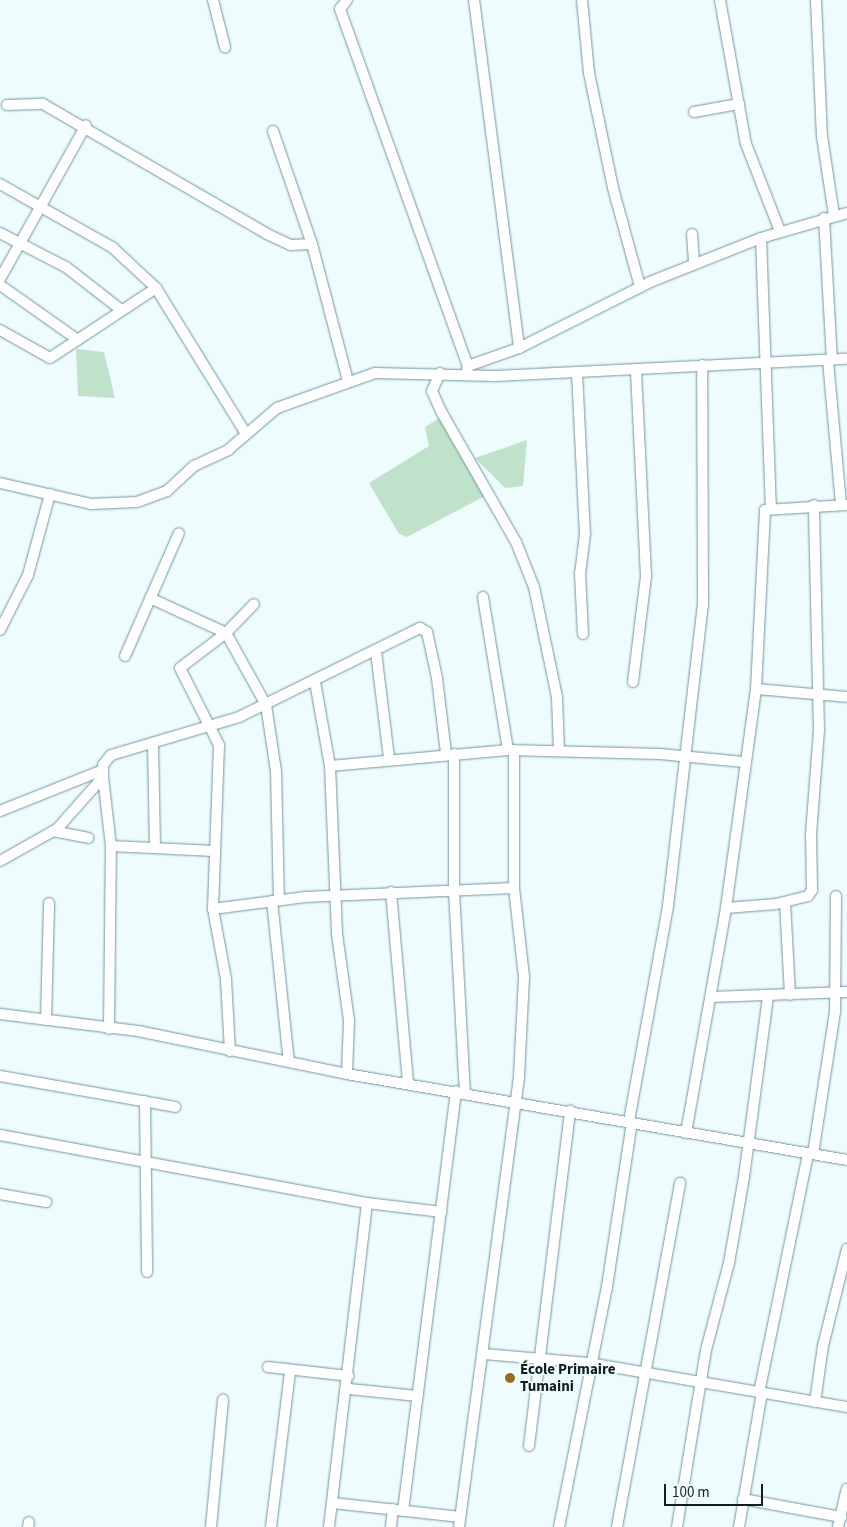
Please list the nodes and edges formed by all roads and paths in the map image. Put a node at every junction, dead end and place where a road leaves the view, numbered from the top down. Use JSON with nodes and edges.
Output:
{"nodes":[{"id":1,"x":213,"y":0,"type":"edge"},
{"id":2,"x":347,"y":0,"type":"edge"},
{"id":3,"x":474,"y":0,"type":"edge"},
{"id":4,"x":582,"y":0,"type":"edge"},
{"id":5,"x":720,"y":0,"type":"edge"},
{"id":6,"x":816,"y":0,"type":"edge"},
{"id":7,"x":225,"y":47,"type":"dead end"},
{"id":8,"x":739,"y":104,"type":"junction"},
{"id":9,"x":6,"y":105,"type":"dead end"},
{"id":10,"x":694,"y":112,"type":"dead end"},
{"id":11,"x":86,"y":125,"type":"junction"},
{"id":12,"x":273,"y":132,"type":"dead end"},
{"id":13,"x":0,"y":184,"type":"edge"},
{"id":14,"x":40,"y":204,"type":"junction"},
{"id":15,"x":847,"y":213,"type":"edge"},
{"id":16,"x":829,"y":217,"type":"junction"},
{"id":17,"x":780,"y":231,"type":"junction"},
{"id":18,"x":0,"y":233,"type":"edge"},
{"id":19,"x":692,"y":234,"type":"dead end"},
{"id":20,"x":760,"y":238,"type":"junction"},
{"id":21,"x":21,"y":241,"type":"junction"},
{"id":22,"x":312,"y":244,"type":"junction"},
{"id":23,"x":694,"y":263,"type":"junction"},
{"id":24,"x":0,"y":280,"type":"edge"},
{"id":25,"x":0,"y":285,"type":"edge"},
{"id":26,"x":640,"y":287,"type":"junction"},
{"id":27,"x":156,"y":288,"type":"junction"},
{"id":28,"x":120,"y":309,"type":"junction"},
{"id":29,"x":0,"y":330,"type":"edge"},
{"id":30,"x":78,"y":340,"type":"junction"},
{"id":31,"x":519,"y":348,"type":"junction"},
{"id":32,"x":847,"y":359,"type":"edge"},
{"id":33,"x":830,"y":360,"type":"junction"},
{"id":34,"x":763,"y":363,"type":"junction"},
{"id":35,"x":702,"y":365,"type":"junction"},
{"id":36,"x":636,"y":369,"type":"junction"},
{"id":37,"x":467,"y":371,"type":"junction"},
{"id":38,"x":577,"y":372,"type":"junction"},
{"id":39,"x":440,"y":373,"type":"junction"},
{"id":40,"x":348,"y":381,"type":"junction"},
{"id":41,"x":246,"y":434,"type":"junction"},
{"id":42,"x":0,"y":483,"type":"edge"},
{"id":43,"x":50,"y":494,"type":"junction"},
{"id":44,"x":844,"y":504,"type":"edge"},
{"id":45,"x":814,"y":505,"type":"junction"},
{"id":46,"x":771,"y":507,"type":"junction"},
{"id":47,"x":179,"y":533,"type":"dead end"},
{"id":48,"x":483,"y":597,"type":"dead end"},
{"id":49,"x":150,"y":598,"type":"junction"},
{"id":50,"x":254,"y":604,"type":"dead end"},
{"id":51,"x":0,"y":630,"type":"edge"},
{"id":52,"x":226,"y":633,"type":"junction"},
{"id":53,"x":584,"y":634,"type":"dead end"},
{"id":54,"x":376,"y":652,"type":"junction"},
{"id":55,"x":125,"y":656,"type":"dead end"},
{"id":56,"x":315,"y":682,"type":"junction"},
{"id":57,"x":633,"y":682,"type":"dead end"},
{"id":58,"x":756,"y":689,"type":"junction"},
{"id":59,"x":818,"y":696,"type":"junction"},
{"id":60,"x":847,"y":697,"type":"edge"},
{"id":61,"x":266,"y":706,"type":"junction"},
{"id":62,"x":212,"y":727,"type":"junction"},
{"id":63,"x":153,"y":743,"type":"junction"},
{"id":64,"x":511,"y":750,"type":"junction"},
{"id":65,"x":559,"y":752,"type":"junction"},
{"id":66,"x":450,"y":754,"type":"junction"},
{"id":67,"x":684,"y":755,"type":"junction"},
{"id":68,"x":389,"y":758,"type":"junction"},
{"id":69,"x":744,"y":762,"type":"junction"},
{"id":70,"x":330,"y":766,"type":"junction"},
{"id":71,"x":103,"y":774,"type":"junction"},
{"id":72,"x":0,"y":811,"type":"edge"},
{"id":73,"x":53,"y":830,"type":"junction"},
{"id":74,"x":88,"y":838,"type":"dead end"},
{"id":75,"x":111,"y":846,"type":"junction"},
{"id":76,"x":155,"y":848,"type":"junction"},
{"id":77,"x":214,"y":851,"type":"junction"},
{"id":78,"x":0,"y":861,"type":"edge"},
{"id":79,"x":514,"y":888,"type":"junction"},
{"id":80,"x":454,"y":891,"type":"junction"},
{"id":81,"x":391,"y":892,"type":"junction"},
{"id":82,"x":336,"y":894,"type":"junction"},
{"id":83,"x":836,"y":896,"type":"dead end"},
{"id":84,"x":276,"y":900,"type":"junction"},
{"id":85,"x":784,"y":902,"type":"junction"},
{"id":86,"x":49,"y":904,"type":"dead end"},
{"id":87,"x":726,"y":908,"type":"junction"},
{"id":88,"x":213,"y":909,"type":"junction"},
{"id":89,"x":836,"y":992,"type":"junction"},
{"id":90,"x":847,"y":992,"type":"edge"},
{"id":91,"x":790,"y":995,"type":"junction"},
{"id":92,"x":768,"y":996,"type":"junction"},
{"id":93,"x":711,"y":997,"type":"junction"},
{"id":94,"x":0,"y":1014,"type":"edge"},
{"id":95,"x":46,"y":1020,"type":"junction"},
{"id":96,"x":109,"y":1029,"type":"junction"},
{"id":97,"x":230,"y":1051,"type":"junction"},
{"id":98,"x":289,"y":1062,"type":"junction"},
{"id":99,"x":347,"y":1074,"type":"junction"},
{"id":100,"x":0,"y":1076,"type":"edge"},
{"id":101,"x":408,"y":1084,"type":"junction"},
{"id":102,"x":460,"y":1092,"type":"junction"},
{"id":103,"x":145,"y":1101,"type":"junction"},
{"id":104,"x":514,"y":1101,"type":"junction"},
{"id":105,"x":175,"y":1107,"type":"dead end"},
{"id":106,"x":570,"y":1110,"type":"junction"},
{"id":107,"x":630,"y":1122,"type":"junction"},
{"id":108,"x":686,"y":1133,"type":"junction"},
{"id":109,"x":0,"y":1136,"type":"edge"},
{"id":110,"x":749,"y":1144,"type":"junction"},
{"id":111,"x":811,"y":1154,"type":"junction"},
{"id":112,"x":847,"y":1160,"type":"edge"},
{"id":113,"x":145,"y":1162,"type":"junction"},
{"id":114,"x":680,"y":1183,"type":"dead end"},
{"id":115,"x":0,"y":1194,"type":"edge"},
{"id":116,"x":46,"y":1202,"type":"dead end"},
{"id":117,"x":367,"y":1204,"type":"junction"},
{"id":118,"x":441,"y":1212,"type":"junction"},
{"id":119,"x":847,"y":1249,"type":"edge"},
{"id":120,"x":147,"y":1272,"type":"dead end"},
{"id":121,"x":484,"y":1354,"type":"junction"},
{"id":122,"x":542,"y":1359,"type":"junction"},
{"id":123,"x":589,"y":1363,"type":"junction"},
{"id":124,"x":268,"y":1367,"type":"dead end"},
{"id":125,"x":290,"y":1372,"type":"junction"},
{"id":126,"x":349,"y":1376,"type":"junction"},
{"id":127,"x":644,"y":1376,"type":"junction"},
{"id":128,"x":704,"y":1384,"type":"junction"},
{"id":129,"x":349,"y":1389,"type":"junction"},
{"id":130,"x":761,"y":1393,"type":"junction"},
{"id":131,"x":418,"y":1396,"type":"junction"},
{"id":132,"x":223,"y":1400,"type":"dead end"},
{"id":133,"x":815,"y":1402,"type":"junction"},
{"id":134,"x":847,"y":1407,"type":"edge"},
{"id":135,"x":529,"y":1446,"type":"dead end"},
{"id":136,"x":847,"y":1490,"type":"edge"},
{"id":137,"x":743,"y":1499,"type":"junction"},
{"id":138,"x":333,"y":1503,"type":"junction"},
{"id":139,"x":398,"y":1510,"type":"junction"},
{"id":140,"x":459,"y":1522,"type":"edge"},
{"id":141,"x":840,"y":1522,"type":"edge"},
{"id":142,"x":211,"y":1527,"type":"edge"},
{"id":143,"x":271,"y":1527,"type":"edge"},
{"id":144,"x":329,"y":1527,"type":"edge"},
{"id":145,"x":391,"y":1527,"type":"edge"},
{"id":146,"x":559,"y":1527,"type":"edge"},
{"id":147,"x":617,"y":1527,"type":"edge"},
{"id":148,"x":677,"y":1527,"type":"edge"},
{"id":149,"x":739,"y":1527,"type":"edge"}],
"edges":[{"from":1,"to":7,"type":"street"},
{"from":2,"to":37,"type":"street"},
{"from":3,"to":31,"type":"street"},
{"from":4,"to":26,"type":"street"},
{"from":5,"to":8,"type":"street"},
{"from":6,"to":16,"type":"street"},
{"from":8,"to":10,"type":"street"},
{"from":8,"to":17,"type":"street"},
{"from":9,"to":11,"type":"street"},
{"from":11,"to":14,"type":"street"},
{"from":11,"to":22,"type":"street"},
{"from":12,"to":22,"type":"street"},
{"from":13,"to":14,"type":"street"},
{"from":14,"to":21,"type":"street"},
{"from":14,"to":27,"type":"street"},
{"from":15,"to":16,"type":"street"},
{"from":16,"to":17,"type":"street"},
{"from":16,"to":33,"type":"street"},
{"from":17,"to":20,"type":"street"},
{"from":18,"to":21,"type":"street"},
{"from":19,"to":23,"type":"street"},
{"from":20,"to":23,"type":"street"},
{"from":20,"to":34,"type":"street"},
{"from":21,"to":24,"type":"street"},
{"from":21,"to":28,"type":"street"},
{"from":22,"to":40,"type":"street"},
{"from":23,"to":26,"type":"street"},
{"from":25,"to":30,"type":"street"},
{"from":26,"to":31,"type":"street"},
{"from":27,"to":28,"type":"street"},
{"from":27,"to":41,"type":"street"},
{"from":28,"to":30,"type":"street"},
{"from":29,"to":30,"type":"street"},
{"from":31,"to":37,"type":"street"},
{"from":32,"to":33,"type":"street"},
{"from":33,"to":34,"type":"street"},
{"from":33,"to":44,"type":"street"},
{"from":34,"to":35,"type":"street"},
{"from":34,"to":46,"type":"street"},
{"from":35,"to":36,"type":"street"},
{"from":35,"to":67,"type":"street"},
{"from":36,"to":38,"type":"street"},
{"from":36,"to":57,"type":"street"},
{"from":37,"to":38,"type":"street"},
{"from":37,"to":39,"type":"street"},
{"from":38,"to":53,"type":"street"},
{"from":39,"to":40,"type":"street"},
{"from":39,"to":65,"type":"street"},
{"from":40,"to":41,"type":"street"},
{"from":41,"to":43,"type":"street"},
{"from":42,"to":43,"type":"street"},
{"from":43,"to":51,"type":"street"},
{"from":44,"to":45,"type":"street"},
{"from":45,"to":46,"type":"street"},
{"from":45,"to":59,"type":"street"},
{"from":46,"to":58,"type":"street"},
{"from":47,"to":49,"type":"street"},
{"from":48,"to":64,"type":"street"},
{"from":49,"to":52,"type":"street"},
{"from":49,"to":55,"type":"street"},
{"from":50,"to":52,"type":"street"},
{"from":52,"to":61,"type":"street"},
{"from":52,"to":62,"type":"street"},
{"from":54,"to":56,"type":"street"},
{"from":54,"to":66,"type":"street"},
{"from":54,"to":68,"type":"street"},
{"from":56,"to":61,"type":"street"},
{"from":56,"to":70,"type":"street"},
{"from":58,"to":59,"type":"street"},
{"from":58,"to":69,"type":"street"},
{"from":59,"to":60,"type":"street"},
{"from":59,"to":85,"type":"street"},
{"from":61,"to":62,"type":"street"},
{"from":61,"to":84,"type":"street"},
{"from":62,"to":63,"type":"street"},
{"from":62,"to":77,"type":"street"},
{"from":63,"to":71,"type":"street"},
{"from":63,"to":76,"type":"street"},
{"from":64,"to":65,"type":"street"},
{"from":64,"to":66,"type":"street"},
{"from":64,"to":79,"type":"street"},
{"from":65,"to":67,"type":"street"},
{"from":66,"to":68,"type":"street"},
{"from":66,"to":80,"type":"street"},
{"from":67,"to":69,"type":"street"},
{"from":67,"to":107,"type":"street"},
{"from":68,"to":70,"type":"street"},
{"from":69,"to":87,"type":"street"},
{"from":70,"to":82,"type":"street"},
{"from":71,"to":72,"type":"street"},
{"from":71,"to":73,"type":"street"},
{"from":71,"to":75,"type":"street"},
{"from":73,"to":74,"type":"street"},
{"from":73,"to":78,"type":"street"},
{"from":75,"to":76,"type":"street"},
{"from":75,"to":96,"type":"street"},
{"from":76,"to":77,"type":"street"},
{"from":77,"to":88,"type":"street"},
{"from":79,"to":80,"type":"street"},
{"from":79,"to":104,"type":"street"},
{"from":80,"to":81,"type":"street"},
{"from":80,"to":102,"type":"street"},
{"from":81,"to":82,"type":"street"},
{"from":81,"to":101,"type":"street"},
{"from":82,"to":84,"type":"street"},
{"from":82,"to":99,"type":"street"},
{"from":83,"to":89,"type":"street"},
{"from":84,"to":88,"type":"street"},
{"from":84,"to":98,"type":"street"},
{"from":85,"to":87,"type":"street"},
{"from":85,"to":91,"type":"street"},
{"from":86,"to":95,"type":"street"},
{"from":87,"to":93,"type":"street"},
{"from":88,"to":97,"type":"street"},
{"from":89,"to":90,"type":"street"},
{"from":89,"to":91,"type":"street"},
{"from":89,"to":111,"type":"street"},
{"from":91,"to":92,"type":"street"},
{"from":92,"to":93,"type":"street"},
{"from":92,"to":110,"type":"street"},
{"from":93,"to":108,"type":"street"},
{"from":94,"to":95,"type":"street"},
{"from":95,"to":96,"type":"street"},
{"from":96,"to":97,"type":"street"},
{"from":97,"to":98,"type":"street"},
{"from":98,"to":99,"type":"street"},
{"from":99,"to":101,"type":"street"},
{"from":100,"to":103,"type":"street"},
{"from":101,"to":102,"type":"street"},
{"from":102,"to":104,"type":"street"},
{"from":102,"to":118,"type":"street"},
{"from":103,"to":105,"type":"street"},
{"from":103,"to":113,"type":"street"},
{"from":104,"to":106,"type":"street"},
{"from":104,"to":121,"type":"street"},
{"from":106,"to":107,"type":"street"},
{"from":106,"to":122,"type":"street"},
{"from":107,"to":108,"type":"street"},
{"from":107,"to":123,"type":"street"},
{"from":108,"to":110,"type":"street"},
{"from":109,"to":113,"type":"street"},
{"from":110,"to":111,"type":"street"},
{"from":110,"to":128,"type":"street"},
{"from":111,"to":112,"type":"street"},
{"from":111,"to":130,"type":"street"},
{"from":113,"to":117,"type":"street"},
{"from":113,"to":120,"type":"street"},
{"from":114,"to":127,"type":"street"},
{"from":115,"to":116,"type":"street"},
{"from":117,"to":118,"type":"street"},
{"from":117,"to":126,"type":"street"},
{"from":118,"to":131,"type":"street"},
{"from":119,"to":133,"type":"street"},
{"from":121,"to":122,"type":"street"},
{"from":121,"to":140,"type":"street"},
{"from":122,"to":123,"type":"street"},
{"from":122,"to":135,"type":"street"},
{"from":123,"to":127,"type":"street"},
{"from":123,"to":146,"type":"street"},
{"from":124,"to":125,"type":"street"},
{"from":125,"to":126,"type":"street"},
{"from":125,"to":143,"type":"street"},
{"from":126,"to":129,"type":"street"},
{"from":127,"to":128,"type":"street"},
{"from":127,"to":147,"type":"street"},
{"from":128,"to":130,"type":"street"},
{"from":128,"to":148,"type":"street"},
{"from":129,"to":131,"type":"street"},
{"from":129,"to":138,"type":"street"},
{"from":130,"to":133,"type":"street"},
{"from":130,"to":137,"type":"street"},
{"from":131,"to":139,"type":"street"},
{"from":132,"to":142,"type":"street"},
{"from":133,"to":134,"type":"street"},
{"from":136,"to":141,"type":"street"},
{"from":137,"to":141,"type":"street"},
{"from":137,"to":149,"type":"street"},
{"from":138,"to":139,"type":"street"},
{"from":138,"to":144,"type":"street"},
{"from":139,"to":140,"type":"street"},
{"from":139,"to":145,"type":"street"}]}
